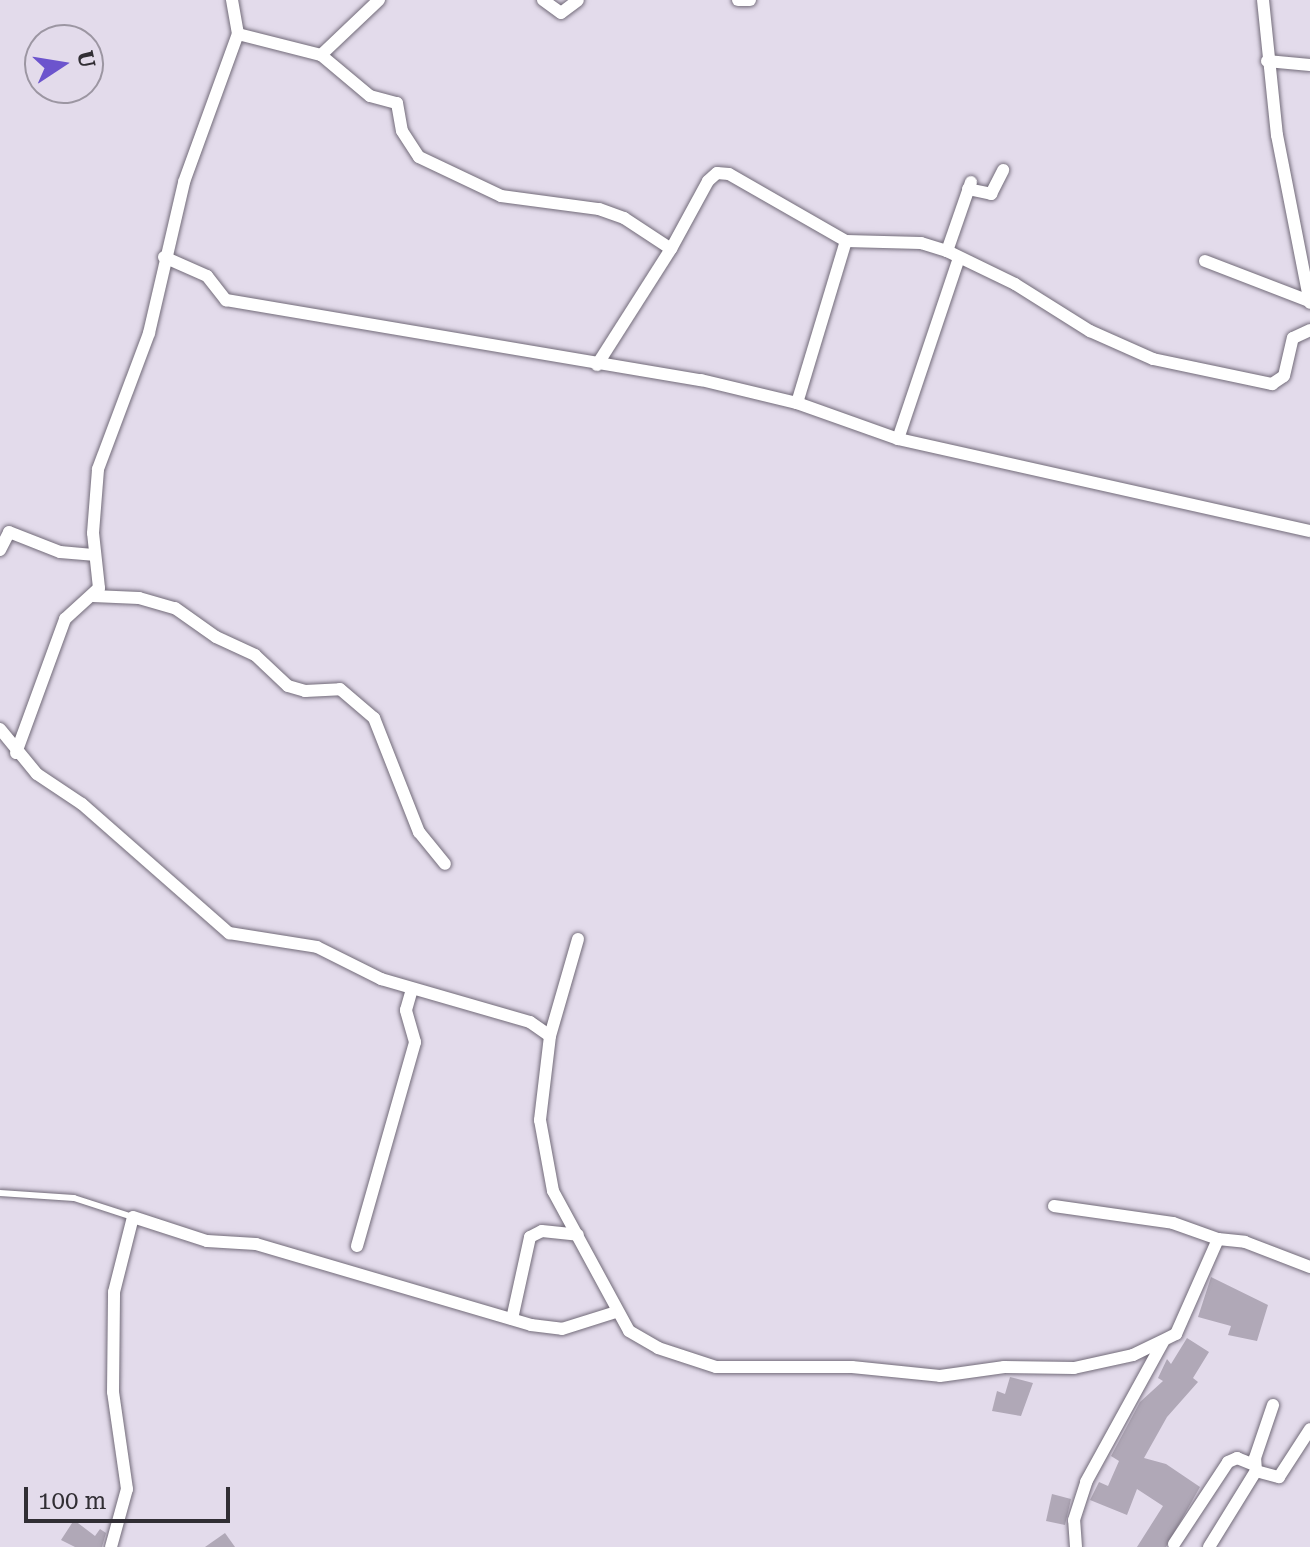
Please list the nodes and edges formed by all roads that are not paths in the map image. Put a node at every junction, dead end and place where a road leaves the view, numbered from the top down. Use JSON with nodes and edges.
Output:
{"nodes":[{"id":1,"x":232,"y":0,"type":"edge"},
{"id":2,"x":379,"y":0,"type":"edge"},
{"id":3,"x":543,"y":0,"type":"edge"},
{"id":4,"x":578,"y":0,"type":"edge"},
{"id":5,"x":738,"y":0,"type":"edge"},
{"id":6,"x":750,"y":0,"type":"edge"},
{"id":7,"x":1263,"y":0,"type":"edge"},
{"id":8,"x":238,"y":34,"type":"junction"},
{"id":9,"x":321,"y":55,"type":"junction"},
{"id":10,"x":1267,"y":61,"type":"junction"},
{"id":11,"x":1310,"y":65,"type":"edge"},
{"id":12,"x":1003,"y":170,"type":"dead end"},
{"id":13,"x":846,"y":241,"type":"junction"},
{"id":14,"x":671,"y":249,"type":"junction"},
{"id":15,"x":947,"y":251,"type":"junction"},
{"id":16,"x":164,"y":257,"type":"junction"},
{"id":17,"x":959,"y":258,"type":"junction"},
{"id":18,"x":1205,"y":261,"type":"dead end"},
{"id":19,"x":1310,"y":302,"type":"edge"},
{"id":20,"x":1310,"y":330,"type":"edge"},
{"id":21,"x":597,"y":365,"type":"junction"},
{"id":22,"x":797,"y":403,"type":"junction"},
{"id":23,"x":898,"y":439,"type":"junction"},
{"id":24,"x":1310,"y":531,"type":"edge"},
{"id":25,"x":0,"y":550,"type":"edge"},
{"id":26,"x":93,"y":555,"type":"junction"},
{"id":27,"x":93,"y":596,"type":"junction"},
{"id":28,"x":0,"y":729,"type":"edge"},
{"id":29,"x":16,"y":753,"type":"junction"},
{"id":30,"x":445,"y":864,"type":"dead end"},
{"id":31,"x":578,"y":939,"type":"dead end"},
{"id":32,"x":412,"y":989,"type":"junction"},
{"id":33,"x":550,"y":1036,"type":"junction"},
{"id":34,"x":0,"y":1193,"type":"edge"},
{"id":35,"x":1054,"y":1206,"type":"dead end"},
{"id":36,"x":133,"y":1217,"type":"junction"},
{"id":37,"x":578,"y":1235,"type":"junction"},
{"id":38,"x":1218,"y":1239,"type":"junction"},
{"id":39,"x":357,"y":1246,"type":"dead end"},
{"id":40,"x":1310,"y":1267,"type":"edge"},
{"id":41,"x":616,"y":1312,"type":"junction"},
{"id":42,"x":512,"y":1319,"type":"junction"},
{"id":43,"x":1163,"y":1342,"type":"junction"},
{"id":44,"x":1273,"y":1405,"type":"dead end"},
{"id":45,"x":1310,"y":1429,"type":"edge"},
{"id":46,"x":1255,"y":1468,"type":"junction"},
{"id":47,"x":1174,"y":1544,"type":"dead end"},
{"id":48,"x":111,"y":1547,"type":"edge"},
{"id":49,"x":1076,"y":1547,"type":"edge"},
{"id":50,"x":1209,"y":1547,"type":"edge"}],
"edges":[{"from":1,"to":8,"type":"street"},
{"from":2,"to":9,"type":"street"},
{"from":3,"to":4,"type":"street"},
{"from":5,"to":6,"type":"street"},
{"from":7,"to":10,"type":"street"},
{"from":8,"to":9,"type":"street"},
{"from":8,"to":16,"type":"street"},
{"from":9,"to":14,"type":"street"},
{"from":10,"to":11,"type":"street"},
{"from":10,"to":19,"type":"street"},
{"from":12,"to":15,"type":"street"},
{"from":13,"to":14,"type":"street"},
{"from":13,"to":15,"type":"street"},
{"from":13,"to":22,"type":"street"},
{"from":14,"to":21,"type":"street"},
{"from":15,"to":17,"type":"street"},
{"from":16,"to":21,"type":"street"},
{"from":16,"to":26,"type":"street"},
{"from":17,"to":20,"type":"street"},
{"from":17,"to":23,"type":"street"},
{"from":18,"to":19,"type":"street"},
{"from":21,"to":22,"type":"street"},
{"from":22,"to":23,"type":"street"},
{"from":23,"to":24,"type":"street"},
{"from":25,"to":26,"type":"street"},
{"from":26,"to":27,"type":"street"},
{"from":27,"to":29,"type":"street"},
{"from":27,"to":30,"type":"street"},
{"from":28,"to":29,"type":"street"},
{"from":29,"to":32,"type":"street"},
{"from":31,"to":33,"type":"street"},
{"from":32,"to":33,"type":"street"},
{"from":32,"to":39,"type":"street"},
{"from":33,"to":37,"type":"street"},
{"from":34,"to":36,"type":"lane"},
{"from":35,"to":38,"type":"street"},
{"from":36,"to":42,"type":"street"},
{"from":36,"to":48,"type":"street"},
{"from":37,"to":41,"type":"street"},
{"from":37,"to":42,"type":"street"},
{"from":38,"to":40,"type":"street"},
{"from":38,"to":43,"type":"street"},
{"from":41,"to":42,"type":"street"},
{"from":41,"to":43,"type":"street"},
{"from":43,"to":49,"type":"street"},
{"from":44,"to":46,"type":"street"},
{"from":45,"to":46,"type":"street"},
{"from":46,"to":47,"type":"street"},
{"from":46,"to":50,"type":"street"}]}
